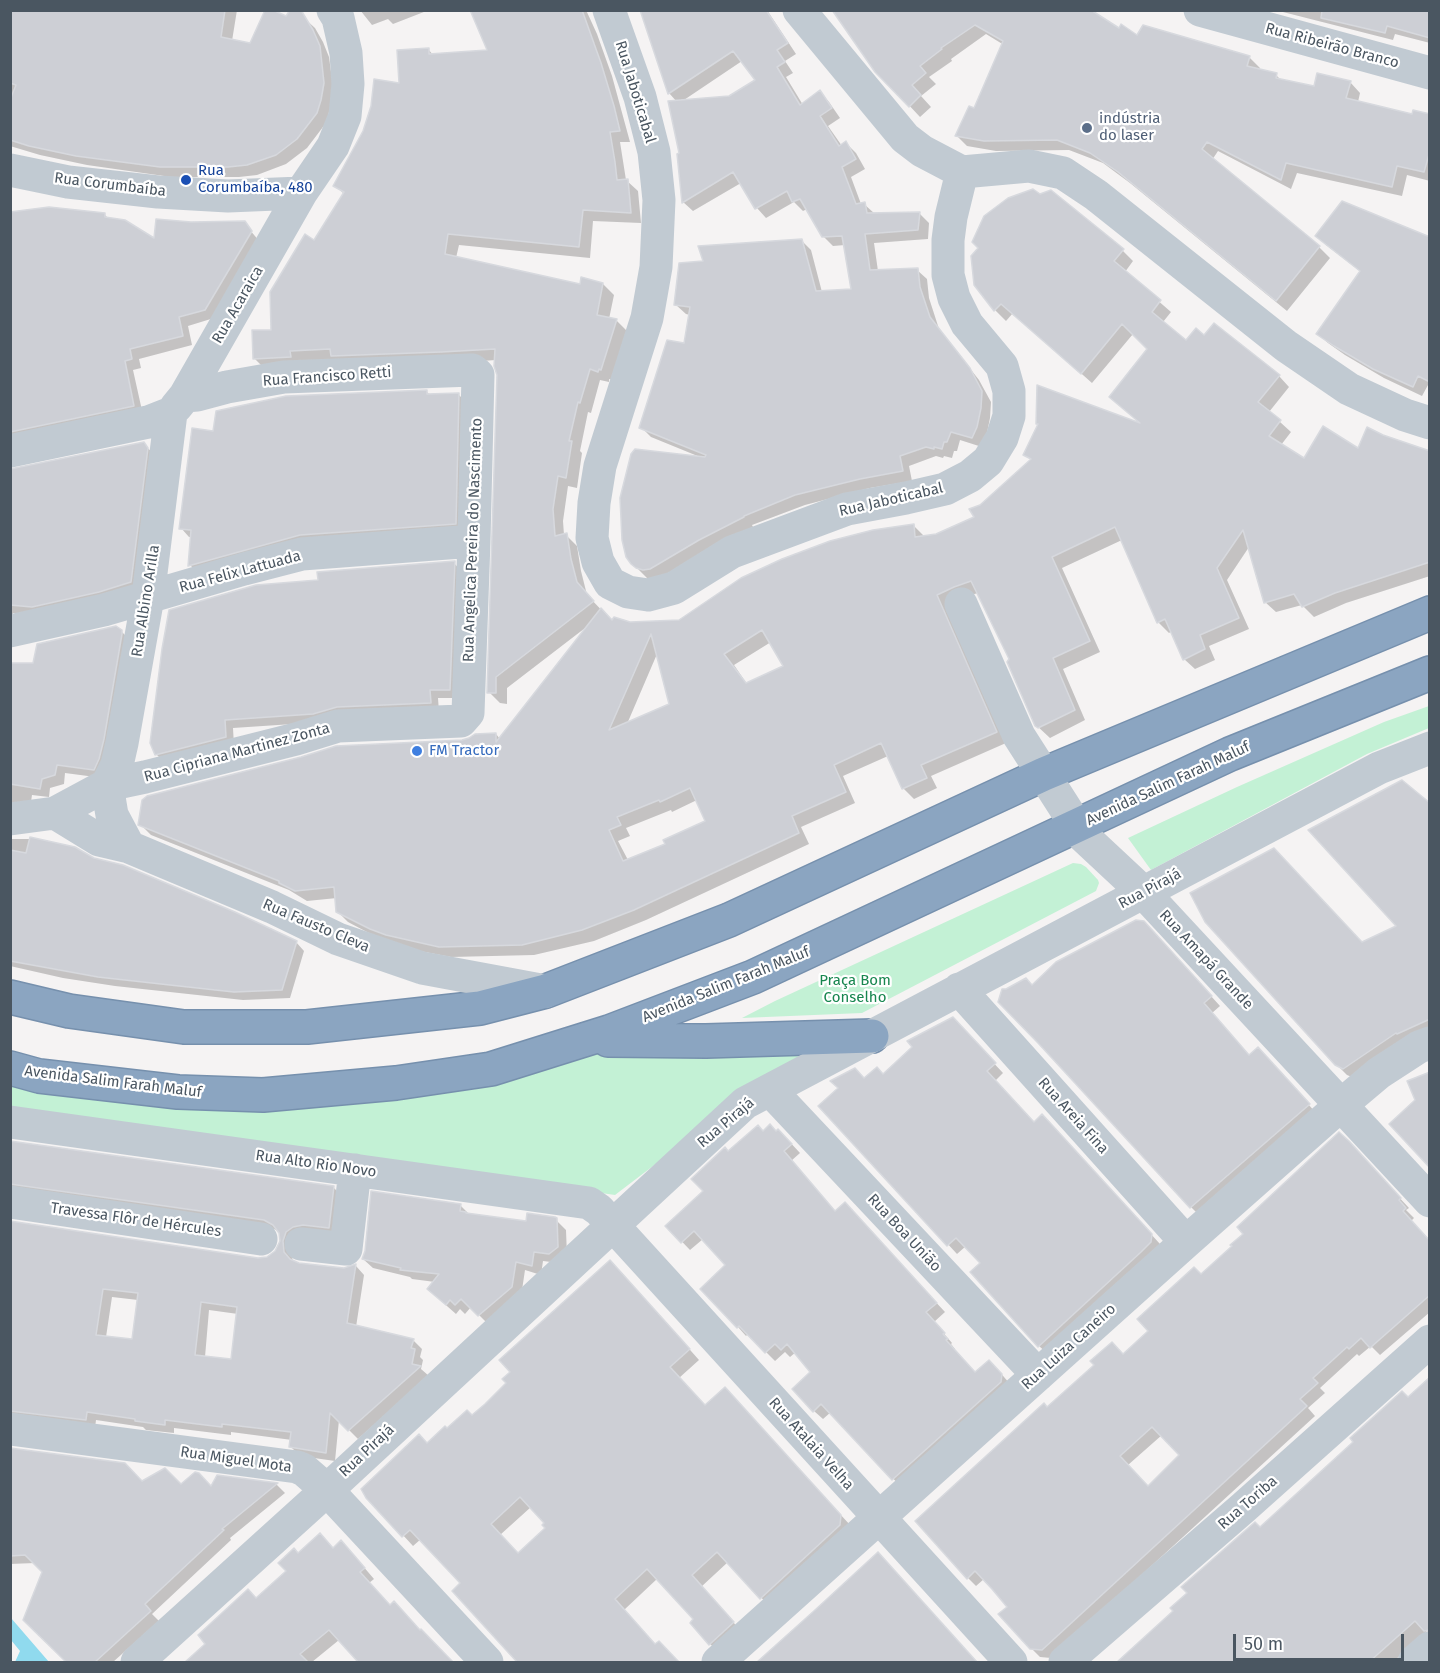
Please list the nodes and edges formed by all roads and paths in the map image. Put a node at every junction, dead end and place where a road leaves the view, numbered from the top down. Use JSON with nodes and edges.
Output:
{"nodes":[{"id":1,"x":333,"y":10,"type":"edge"},
{"id":2,"x":609,"y":10,"type":"edge"},
{"id":3,"x":799,"y":10,"type":"edge"},
{"id":4,"x":1200,"y":10,"type":"edge"},
{"id":5,"x":1430,"y":73,"type":"edge"},
{"id":6,"x":10,"y":170,"type":"edge"},
{"id":7,"x":962,"y":172,"type":"junction"},
{"id":8,"x":301,"y":193,"type":"junction"},
{"id":9,"x":472,"y":370,"type":"joint"},
{"id":10,"x":178,"y":405,"type":"junction"},
{"id":11,"x":1430,"y":423,"type":"edge"},
{"id":12,"x":10,"y":451,"type":"edge"},
{"id":13,"x":474,"y":541,"type":"junction"},
{"id":14,"x":148,"y":597,"type":"junction"},
{"id":15,"x":961,"y":604,"type":"dead end"},
{"id":16,"x":1430,"y":613,"type":"edge"},
{"id":17,"x":10,"y":631,"type":"edge"},
{"id":18,"x":1430,"y":673,"type":"edge"},
{"id":19,"x":468,"y":713,"type":"joint"},
{"id":20,"x":1424,"y":759,"type":"edge"},
{"id":21,"x":1044,"y":774,"type":"junction"},
{"id":22,"x":107,"y":785,"type":"junction"},
{"id":23,"x":55,"y":813,"type":"junction"},
{"id":24,"x":10,"y":819,"type":"edge"},
{"id":25,"x":1076,"y":826,"type":"junction"},
{"id":26,"x":129,"y":847,"type":"junction"},
{"id":27,"x":1143,"y":892,"type":"junction"},
{"id":28,"x":959,"y":989,"type":"junction"},
{"id":29,"x":546,"y":991,"type":"junction"},
{"id":30,"x":10,"y":997,"type":"edge"},
{"id":31,"x":872,"y":1036,"type":"junction"},
{"id":32,"x":585,"y":1040,"type":"junction"},
{"id":33,"x":1430,"y":1043,"type":"edge"},
{"id":34,"x":10,"y":1068,"type":"edge"},
{"id":35,"x":770,"y":1090,"type":"junction"},
{"id":36,"x":1341,"y":1105,"type":"junction"},
{"id":37,"x":10,"y":1122,"type":"edge"},
{"id":38,"x":354,"y":1170,"type":"junction"},
{"id":39,"x":1430,"y":1201,"type":"edge"},
{"id":40,"x":10,"y":1202,"type":"edge"},
{"id":41,"x":612,"y":1225,"type":"junction"},
{"id":42,"x":261,"y":1239,"type":"dead end"},
{"id":43,"x":1186,"y":1242,"type":"junction"},
{"id":44,"x":301,"y":1244,"type":"dead end"},
{"id":45,"x":1430,"y":1341,"type":"edge"},
{"id":46,"x":1038,"y":1375,"type":"junction"},
{"id":47,"x":10,"y":1429,"type":"edge"},
{"id":48,"x":327,"y":1490,"type":"junction"},
{"id":49,"x":879,"y":1518,"type":"junction"},
{"id":50,"x":1430,"y":1648,"type":"edge"},
{"id":51,"x":137,"y":1662,"type":"edge"},
{"id":52,"x":487,"y":1662,"type":"edge"},
{"id":53,"x":718,"y":1662,"type":"edge"},
{"id":54,"x":1011,"y":1662,"type":"edge"},
{"id":55,"x":1065,"y":1662,"type":"edge"},
{"id":56,"x":1414,"y":1662,"type":"edge"}],
"edges":[{"from":1,"to":8,"type":"street"},
{"from":2,"to":7,"type":"street","name":"Rua Jaboticabal"},
{"from":3,"to":7,"type":"street"},
{"from":4,"to":5,"type":"street","name":"Rua Ribeirão Branco"},
{"from":6,"to":8,"type":"street","name":"Rua Corumbaíba"},
{"from":7,"to":11,"type":"street"},
{"from":8,"to":10,"type":"street","name":"Rua Acaraica"},
{"from":9,"to":10,"type":"street","name":"Rua Francisco Retti"},
{"from":9,"to":13,"type":"street","name":"Rua Angelica Pereira do Nascimento"},
{"from":10,"to":12,"type":"street","name":"Rua Francisco Retti"},
{"from":10,"to":14,"type":"street","name":"Rua Albino Arilla"},
{"from":13,"to":14,"type":"street","name":"Rua Felix Lattuada"},
{"from":13,"to":19,"type":"street","name":"Rua Angelica Pereira do Nascimento"},
{"from":14,"to":17,"type":"street","name":"Rua Felix Lattuada"},
{"from":14,"to":22,"type":"street","name":"Rua Albino Arilla"},
{"from":15,"to":21,"type":"street","name":"Rua Amapá Grande"},
{"from":16,"to":21,"type":"highway"},
{"from":18,"to":25,"type":"highway","name":"Avenida Salim Farah Maluf"},
{"from":19,"to":22,"type":"street","name":"Rua Cipriana Martinez Zonta"},
{"from":20,"to":27,"type":"street","name":"Rua Pirajá"},
{"from":21,"to":25,"type":"street","name":"Rua Amapá Grande"},
{"from":21,"to":29,"type":"highway"},
{"from":22,"to":23,"type":"street","name":"Rua Cipriana Martinez Zonta"},
{"from":22,"to":26,"type":"street"},
{"from":23,"to":24,"type":"street","name":"Rua Cipriana Martinez Zonta"},
{"from":23,"to":26,"type":"street","name":"Rua Fausto Cleva"},
{"from":25,"to":27,"type":"street","name":"Rua Amapá Grande"},
{"from":25,"to":32,"type":"highway","name":"Avenida Salim Farah Maluf"},
{"from":26,"to":29,"type":"street","name":"Rua Fausto Cleva"},
{"from":27,"to":28,"type":"street","name":"Rua Pirajá"},
{"from":27,"to":36,"type":"street","name":"Rua Amapá Grande"},
{"from":28,"to":31,"type":"street","name":"Rua Pirajá"},
{"from":28,"to":43,"type":"street","name":"Rua Areia Fina"},
{"from":29,"to":30,"type":"highway"},
{"from":31,"to":32,"type":"highway"},
{"from":31,"to":35,"type":"street","name":"Rua Pirajá"},
{"from":32,"to":34,"type":"highway","name":"Avenida Salim Farah Maluf"},
{"from":33,"to":36,"type":"street","name":"Rua Luiza Caneiro"},
{"from":35,"to":41,"type":"street","name":"Rua Pirajá"},
{"from":35,"to":46,"type":"street","name":"Rua Boa União"},
{"from":36,"to":39,"type":"street","name":"Rua Amapá Grande"},
{"from":36,"to":43,"type":"street","name":"Rua Luiza Caneiro"},
{"from":37,"to":38,"type":"street","name":"Rua Alto Rio Novo"},
{"from":38,"to":41,"type":"street","name":"Rua Alto Rio Novo"},
{"from":38,"to":44,"type":"street"},
{"from":40,"to":42,"type":"street","name":"Travessa Flôr de Hércules"},
{"from":41,"to":48,"type":"street","name":"Rua Pirajá"},
{"from":41,"to":49,"type":"street","name":"Rua Atalaia Velha"},
{"from":43,"to":46,"type":"street","name":"Rua Luiza Caneiro"},
{"from":45,"to":55,"type":"street","name":"Rua Toriba"},
{"from":46,"to":49,"type":"street","name":"Rua Luiza Caneiro"},
{"from":47,"to":48,"type":"street","name":"Rua Miguel Mota"},
{"from":48,"to":51,"type":"street","name":"Rua Pirajá"},
{"from":48,"to":52,"type":"street","name":"Rua Miguel Mota"},
{"from":49,"to":53,"type":"street","name":"Rua Luiza Caneiro"},
{"from":49,"to":54,"type":"street","name":"Rua Atalaia Velha"},
{"from":50,"to":56,"type":"street"}]}
